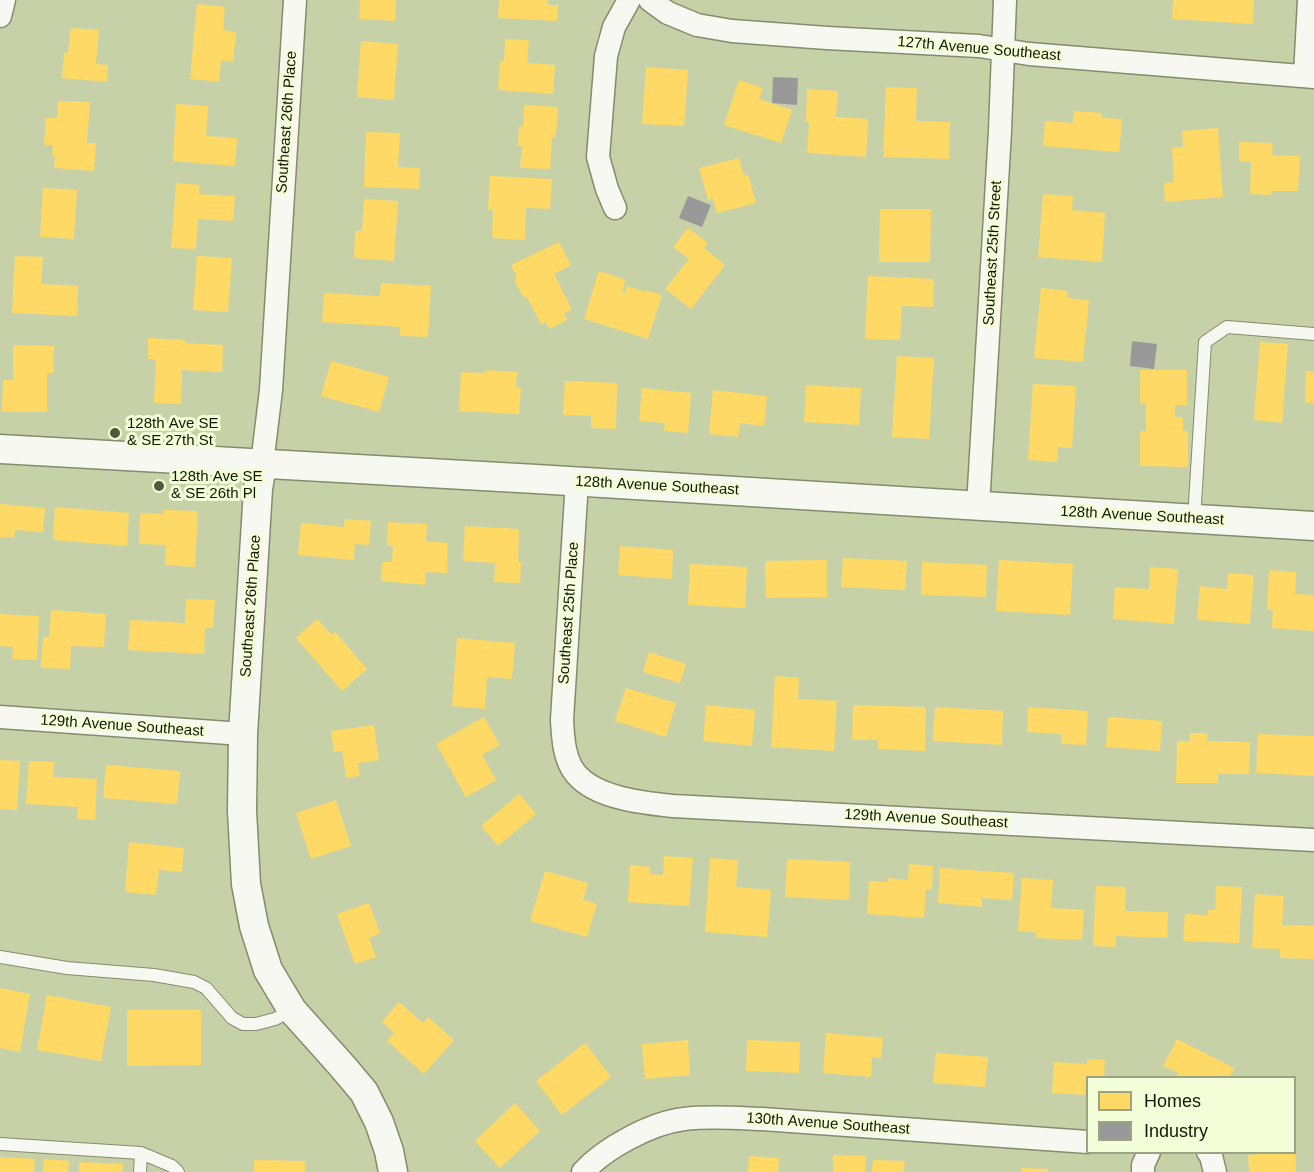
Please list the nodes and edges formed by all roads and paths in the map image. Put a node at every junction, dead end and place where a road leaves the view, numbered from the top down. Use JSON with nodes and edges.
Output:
{"nodes":[{"id":1,"x":4,"y":0,"type":"edge"},
{"id":2,"x":295,"y":0,"type":"edge"},
{"id":3,"x":629,"y":0,"type":"edge"},
{"id":4,"x":650,"y":0,"type":"edge"},
{"id":5,"x":1005,"y":0,"type":"edge"},
{"id":6,"x":1309,"y":0,"type":"edge"},
{"id":7,"x":0,"y":16,"type":"edge"},
{"id":8,"x":1002,"y":50,"type":"junction"},
{"id":9,"x":1309,"y":76,"type":"edge"},
{"id":10,"x":615,"y":208,"type":"dead end"},
{"id":11,"x":1314,"y":334,"type":"edge"},
{"id":12,"x":0,"y":449,"type":"edge"},
{"id":13,"x":262,"y":464,"type":"junction"},
{"id":14,"x":577,"y":481,"type":"junction"},
{"id":15,"x":978,"y":506,"type":"junction"},
{"id":16,"x":1194,"y":519,"type":"junction"},
{"id":17,"x":1314,"y":526,"type":"edge"},
{"id":18,"x":0,"y":717,"type":"edge"},
{"id":19,"x":243,"y":734,"type":"junction"},
{"id":20,"x":564,"y":745,"type":"joint"},
{"id":21,"x":1314,"y":840,"type":"edge"},
{"id":22,"x":0,"y":957,"type":"edge"},
{"id":23,"x":292,"y":1010,"type":"junction"},
{"id":24,"x":1086,"y":1142,"type":"edge"},
{"id":25,"x":0,"y":1144,"type":"edge"},
{"id":26,"x":141,"y":1153,"type":"junction"},
{"id":27,"x":1210,"y":1154,"type":"edge"},
{"id":28,"x":140,"y":1172,"type":"edge"},
{"id":29,"x":178,"y":1172,"type":"edge"},
{"id":30,"x":393,"y":1172,"type":"edge"},
{"id":31,"x":583,"y":1172,"type":"edge"},
{"id":32,"x":1215,"y":1172,"type":"edge"}],
"edges":[{"from":1,"to":7,"type":"street"},
{"from":2,"to":13,"type":"street","name":"Southeast 26th Place"},
{"from":3,"to":10,"type":"street"},
{"from":4,"to":8,"type":"street","name":"127th Avenue Southeast"},
{"from":5,"to":8,"type":"street","name":"Southeast 25th Street"},
{"from":6,"to":9,"type":"street"},
{"from":8,"to":9,"type":"street","name":"127th Avenue Southeast"},
{"from":8,"to":15,"type":"street","name":"Southeast 25th Street"},
{"from":11,"to":16,"type":"lane"},
{"from":12,"to":13,"type":"street","name":"128th Avenue Southeast"},
{"from":13,"to":14,"type":"street","name":"128th Avenue Southeast"},
{"from":13,"to":19,"type":"street","name":"Southeast 26th Place"},
{"from":14,"to":15,"type":"street","name":"128th Avenue Southeast"},
{"from":14,"to":20,"type":"street","name":"Southeast 25th Place"},
{"from":15,"to":16,"type":"street","name":"128th Avenue Southeast"},
{"from":16,"to":17,"type":"street","name":"128th Avenue Southeast"},
{"from":18,"to":19,"type":"street","name":"129th Avenue Southeast"},
{"from":19,"to":23,"type":"street","name":"Southeast 26th Place"},
{"from":20,"to":21,"type":"street","name":"129th Avenue Southeast"},
{"from":22,"to":23,"type":"lane"},
{"from":23,"to":30,"type":"street","name":"Southeast 26th Place"},
{"from":24,"to":31,"type":"street","name":"130th Avenue Southeast"},
{"from":25,"to":26,"type":"lane"},
{"from":26,"to":28,"type":"lane"},
{"from":26,"to":29,"type":"lane"},
{"from":27,"to":32,"type":"street"}]}
